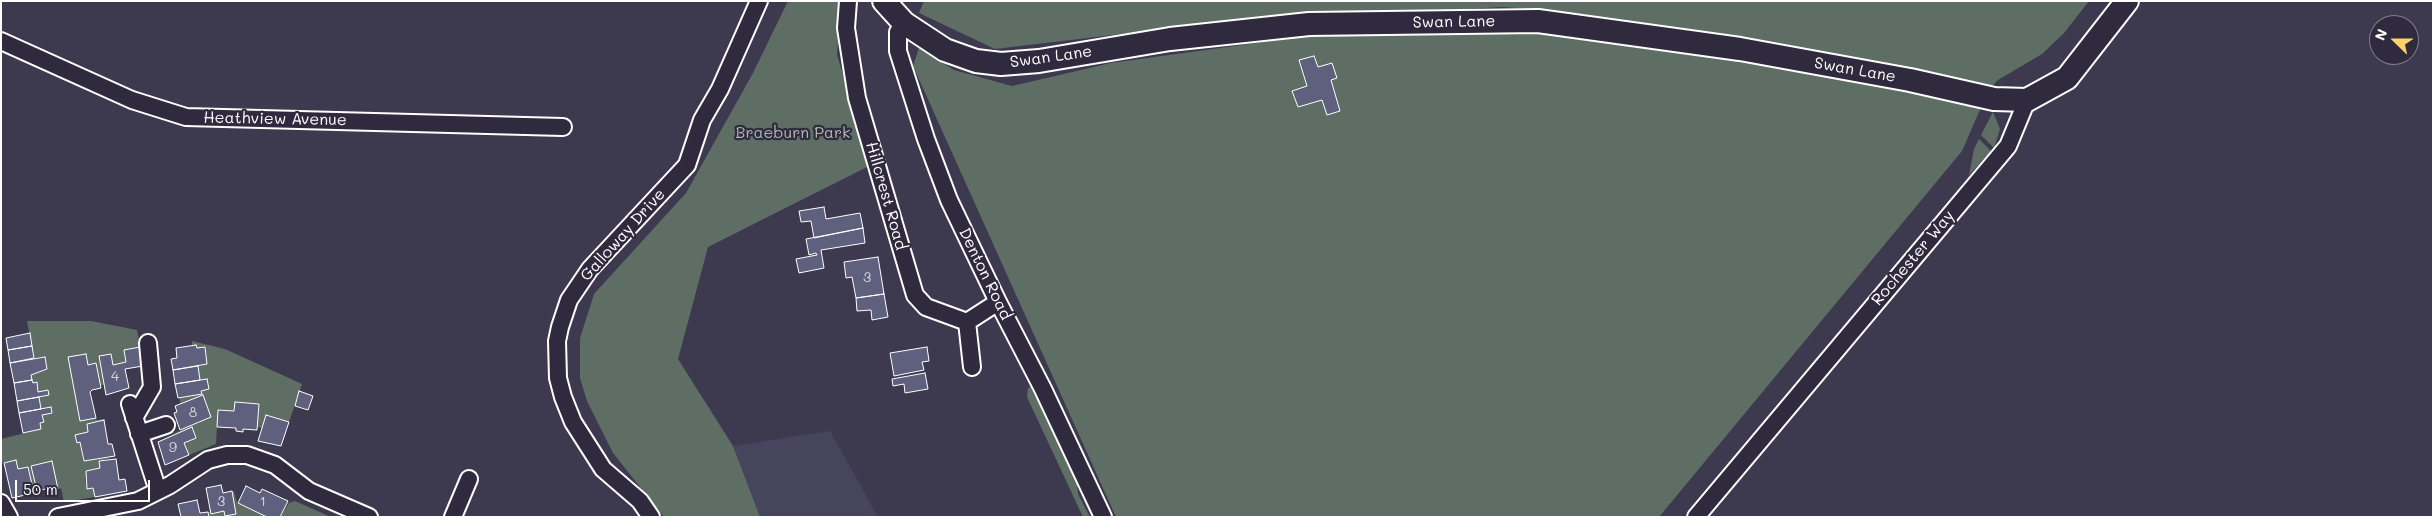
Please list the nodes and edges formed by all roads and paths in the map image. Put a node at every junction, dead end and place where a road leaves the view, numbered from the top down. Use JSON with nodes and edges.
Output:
{"nodes":[{"id":1,"x":758,"y":1,"type":"edge"},
{"id":2,"x":848,"y":1,"type":"edge"},
{"id":3,"x":2127,"y":1,"type":"edge"},
{"id":4,"x":894,"y":9,"type":"edge"},
{"id":5,"x":1,"y":41,"type":"edge"},
{"id":6,"x":2027,"y":100,"type":"junction"},
{"id":7,"x":564,"y":126,"type":"dead end"},
{"id":8,"x":998,"y":302,"type":"junction"},
{"id":9,"x":966,"y":322,"type":"junction"},
{"id":10,"x":148,"y":343,"type":"dead end"},
{"id":11,"x":972,"y":367,"type":"dead end"},
{"id":12,"x":134,"y":419,"type":"junction"},
{"id":13,"x":166,"y":425,"type":"dead end"},
{"id":14,"x":469,"y":478,"type":"dead end"},
{"id":15,"x":158,"y":491,"type":"junction"},
{"id":16,"x":1,"y":503,"type":"edge"},
{"id":17,"x":9,"y":517,"type":"edge"},
{"id":18,"x":58,"y":517,"type":"edge"},
{"id":19,"x":369,"y":517,"type":"edge"},
{"id":20,"x":452,"y":517,"type":"edge"},
{"id":21,"x":651,"y":517,"type":"edge"},
{"id":22,"x":1103,"y":517,"type":"edge"},
{"id":23,"x":1696,"y":517,"type":"edge"}],
"edges":[{"from":1,"to":21,"type":"street","name":"Galloway Drive"},
{"from":2,"to":9,"type":"street","name":"Hillcrest Road"},
{"from":3,"to":6,"type":"street"},
{"from":4,"to":6,"type":"street","name":"Swan Lane"},
{"from":4,"to":8,"type":"street","name":"Denton Road"},
{"from":5,"to":7,"type":"street","name":"Heathview Avenue"},
{"from":6,"to":23,"type":"street","name":"Rochester Way"},
{"from":8,"to":9,"type":"street"},
{"from":8,"to":22,"type":"street","name":"Denton Road"},
{"from":9,"to":11,"type":"street"},
{"from":10,"to":12,"type":"street"},
{"from":12,"to":13,"type":"street"},
{"from":12,"to":15,"type":"street"},
{"from":14,"to":20,"type":"street"},
{"from":15,"to":18,"type":"street"},
{"from":15,"to":19,"type":"street"},
{"from":16,"to":17,"type":"street"}]}
